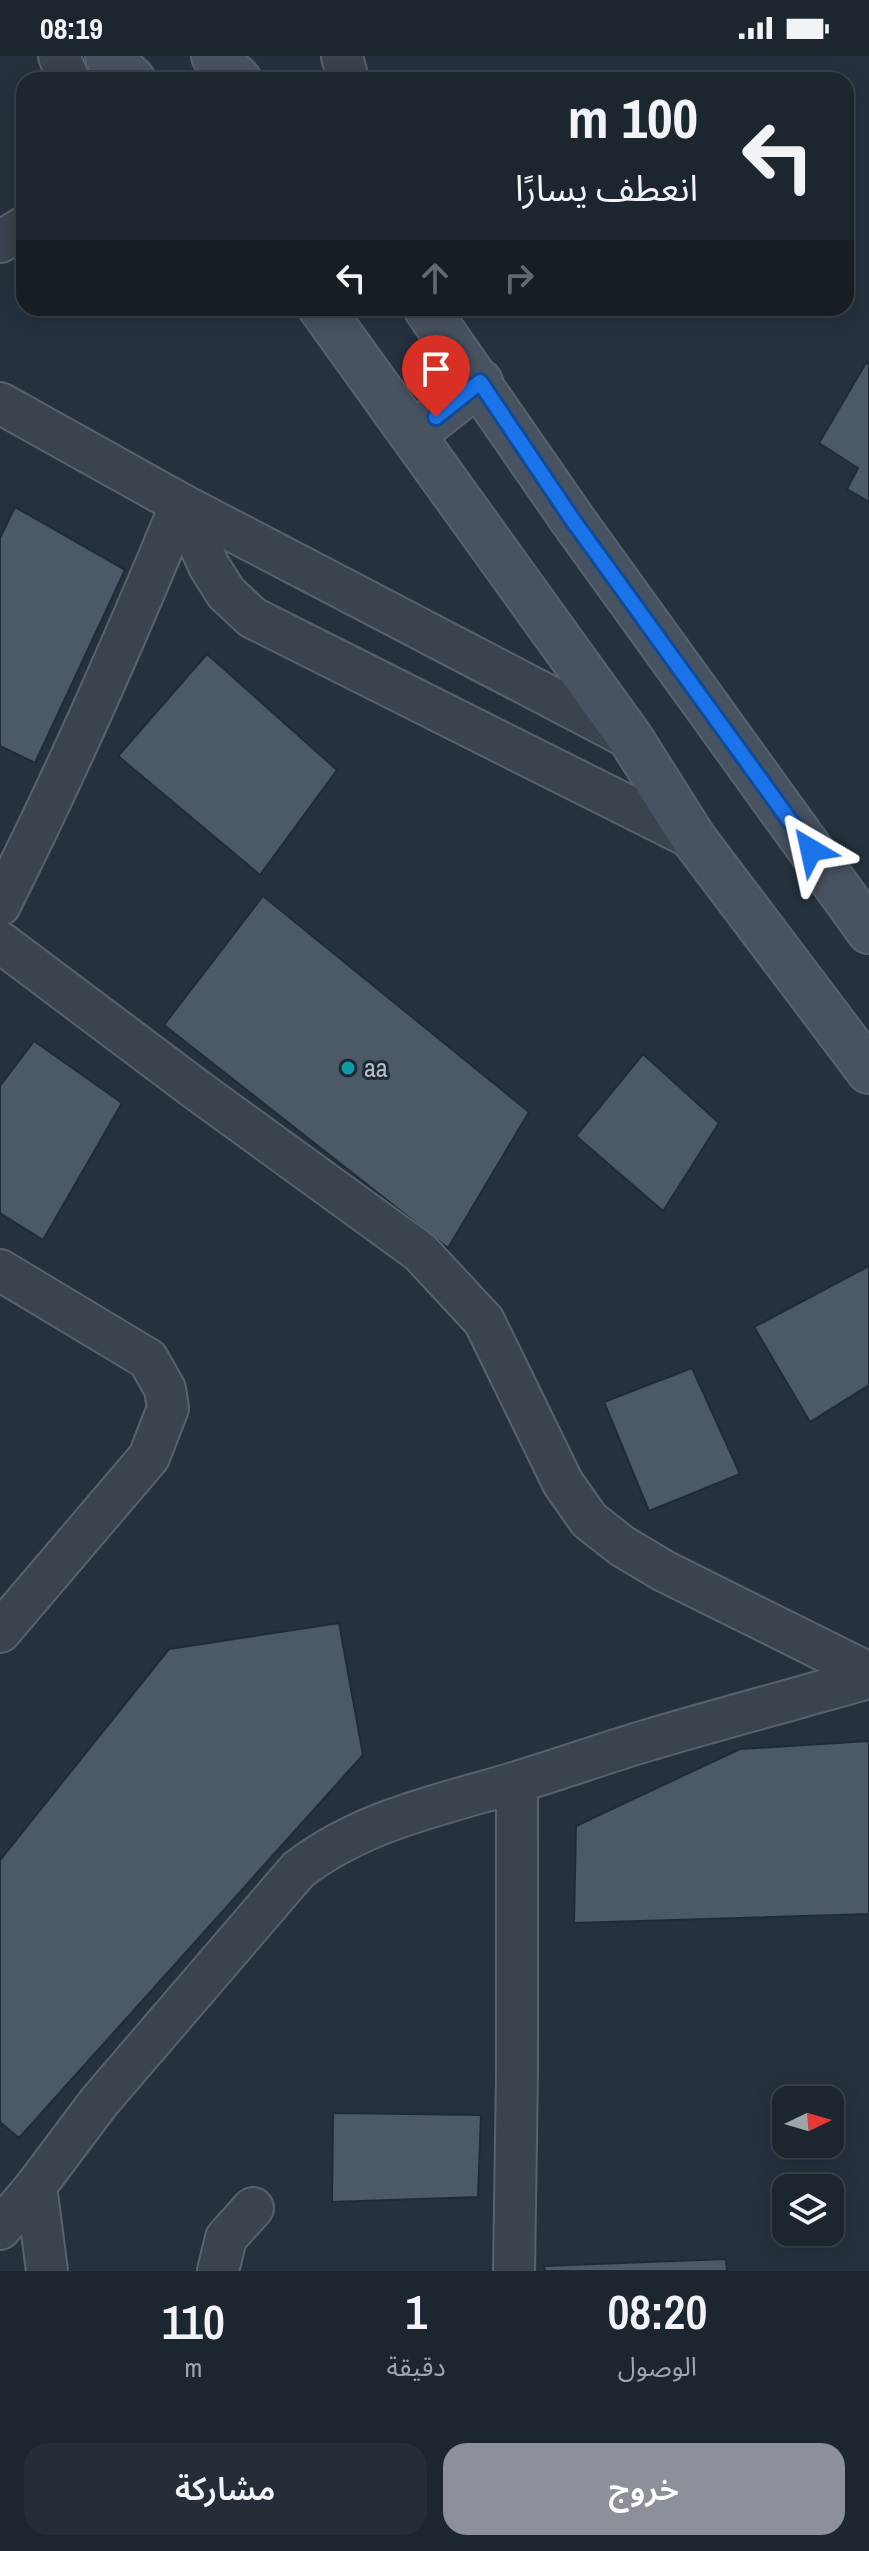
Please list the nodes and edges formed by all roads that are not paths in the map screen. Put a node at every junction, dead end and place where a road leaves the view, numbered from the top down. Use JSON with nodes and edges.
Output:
{"nodes":[{"id":1,"x":108,"y":56,"type":"edge"},
{"id":2,"x":214,"y":56,"type":"edge"},
{"id":3,"x":125,"y":72,"type":"edge"},
{"id":4,"x":231,"y":72,"type":"edge"},
{"id":5,"x":327,"y":316,"type":"edge"},
{"id":6,"x":432,"y":316,"type":"edge"},
{"id":7,"x":480,"y":382,"type":"junction"},
{"id":8,"x":0,"y":403,"type":"edge"},
{"id":9,"x":414,"y":434,"type":"junction"},
{"id":10,"x":181,"y":504,"type":"junction"},
{"id":11,"x":631,"y":739,"type":"junction"},
{"id":12,"x":694,"y":839,"type":"junction"},
{"id":13,"x":0,"y":905,"type":"edge"},
{"id":14,"x":869,"y":931,"type":"edge"},
{"id":15,"x":0,"y":942,"type":"edge"},
{"id":16,"x":869,"y":1071,"type":"edge"},
{"id":17,"x":0,"y":1270,"type":"edge"},
{"id":18,"x":0,"y":1632,"type":"edge"},
{"id":19,"x":869,"y":1675,"type":"edge"},
{"id":20,"x":517,"y":1782,"type":"junction"},
{"id":21,"x":36,"y":2186,"type":"junction"},
{"id":22,"x":253,"y":2208,"type":"dead end"},
{"id":23,"x":0,"y":2229,"type":"edge"},
{"id":24,"x":47,"y":2271,"type":"edge"},
{"id":25,"x":218,"y":2271,"type":"edge"},
{"id":26,"x":514,"y":2271,"type":"edge"}],
"edges":[{"from":1,"to":3,"type":"main road"},
{"from":2,"to":4,"type":"main road"},
{"from":5,"to":9,"type":"main road"},
{"from":6,"to":7,"type":"main road"},
{"from":7,"to":9,"type":"main road"},
{"from":7,"to":14,"type":"main road"},
{"from":8,"to":10,"type":"street"},
{"from":9,"to":11,"type":"main road"},
{"from":10,"to":11,"type":"street"},
{"from":10,"to":12,"type":"street"},
{"from":10,"to":13,"type":"street"},
{"from":11,"to":12,"type":"main road"},
{"from":12,"to":16,"type":"main road"},
{"from":15,"to":19,"type":"street"},
{"from":17,"to":18,"type":"street"},
{"from":19,"to":20,"type":"street"},
{"from":20,"to":21,"type":"street"},
{"from":20,"to":26,"type":"street"},
{"from":21,"to":23,"type":"street"},
{"from":21,"to":24,"type":"street"},
{"from":22,"to":25,"type":"street"}]}
